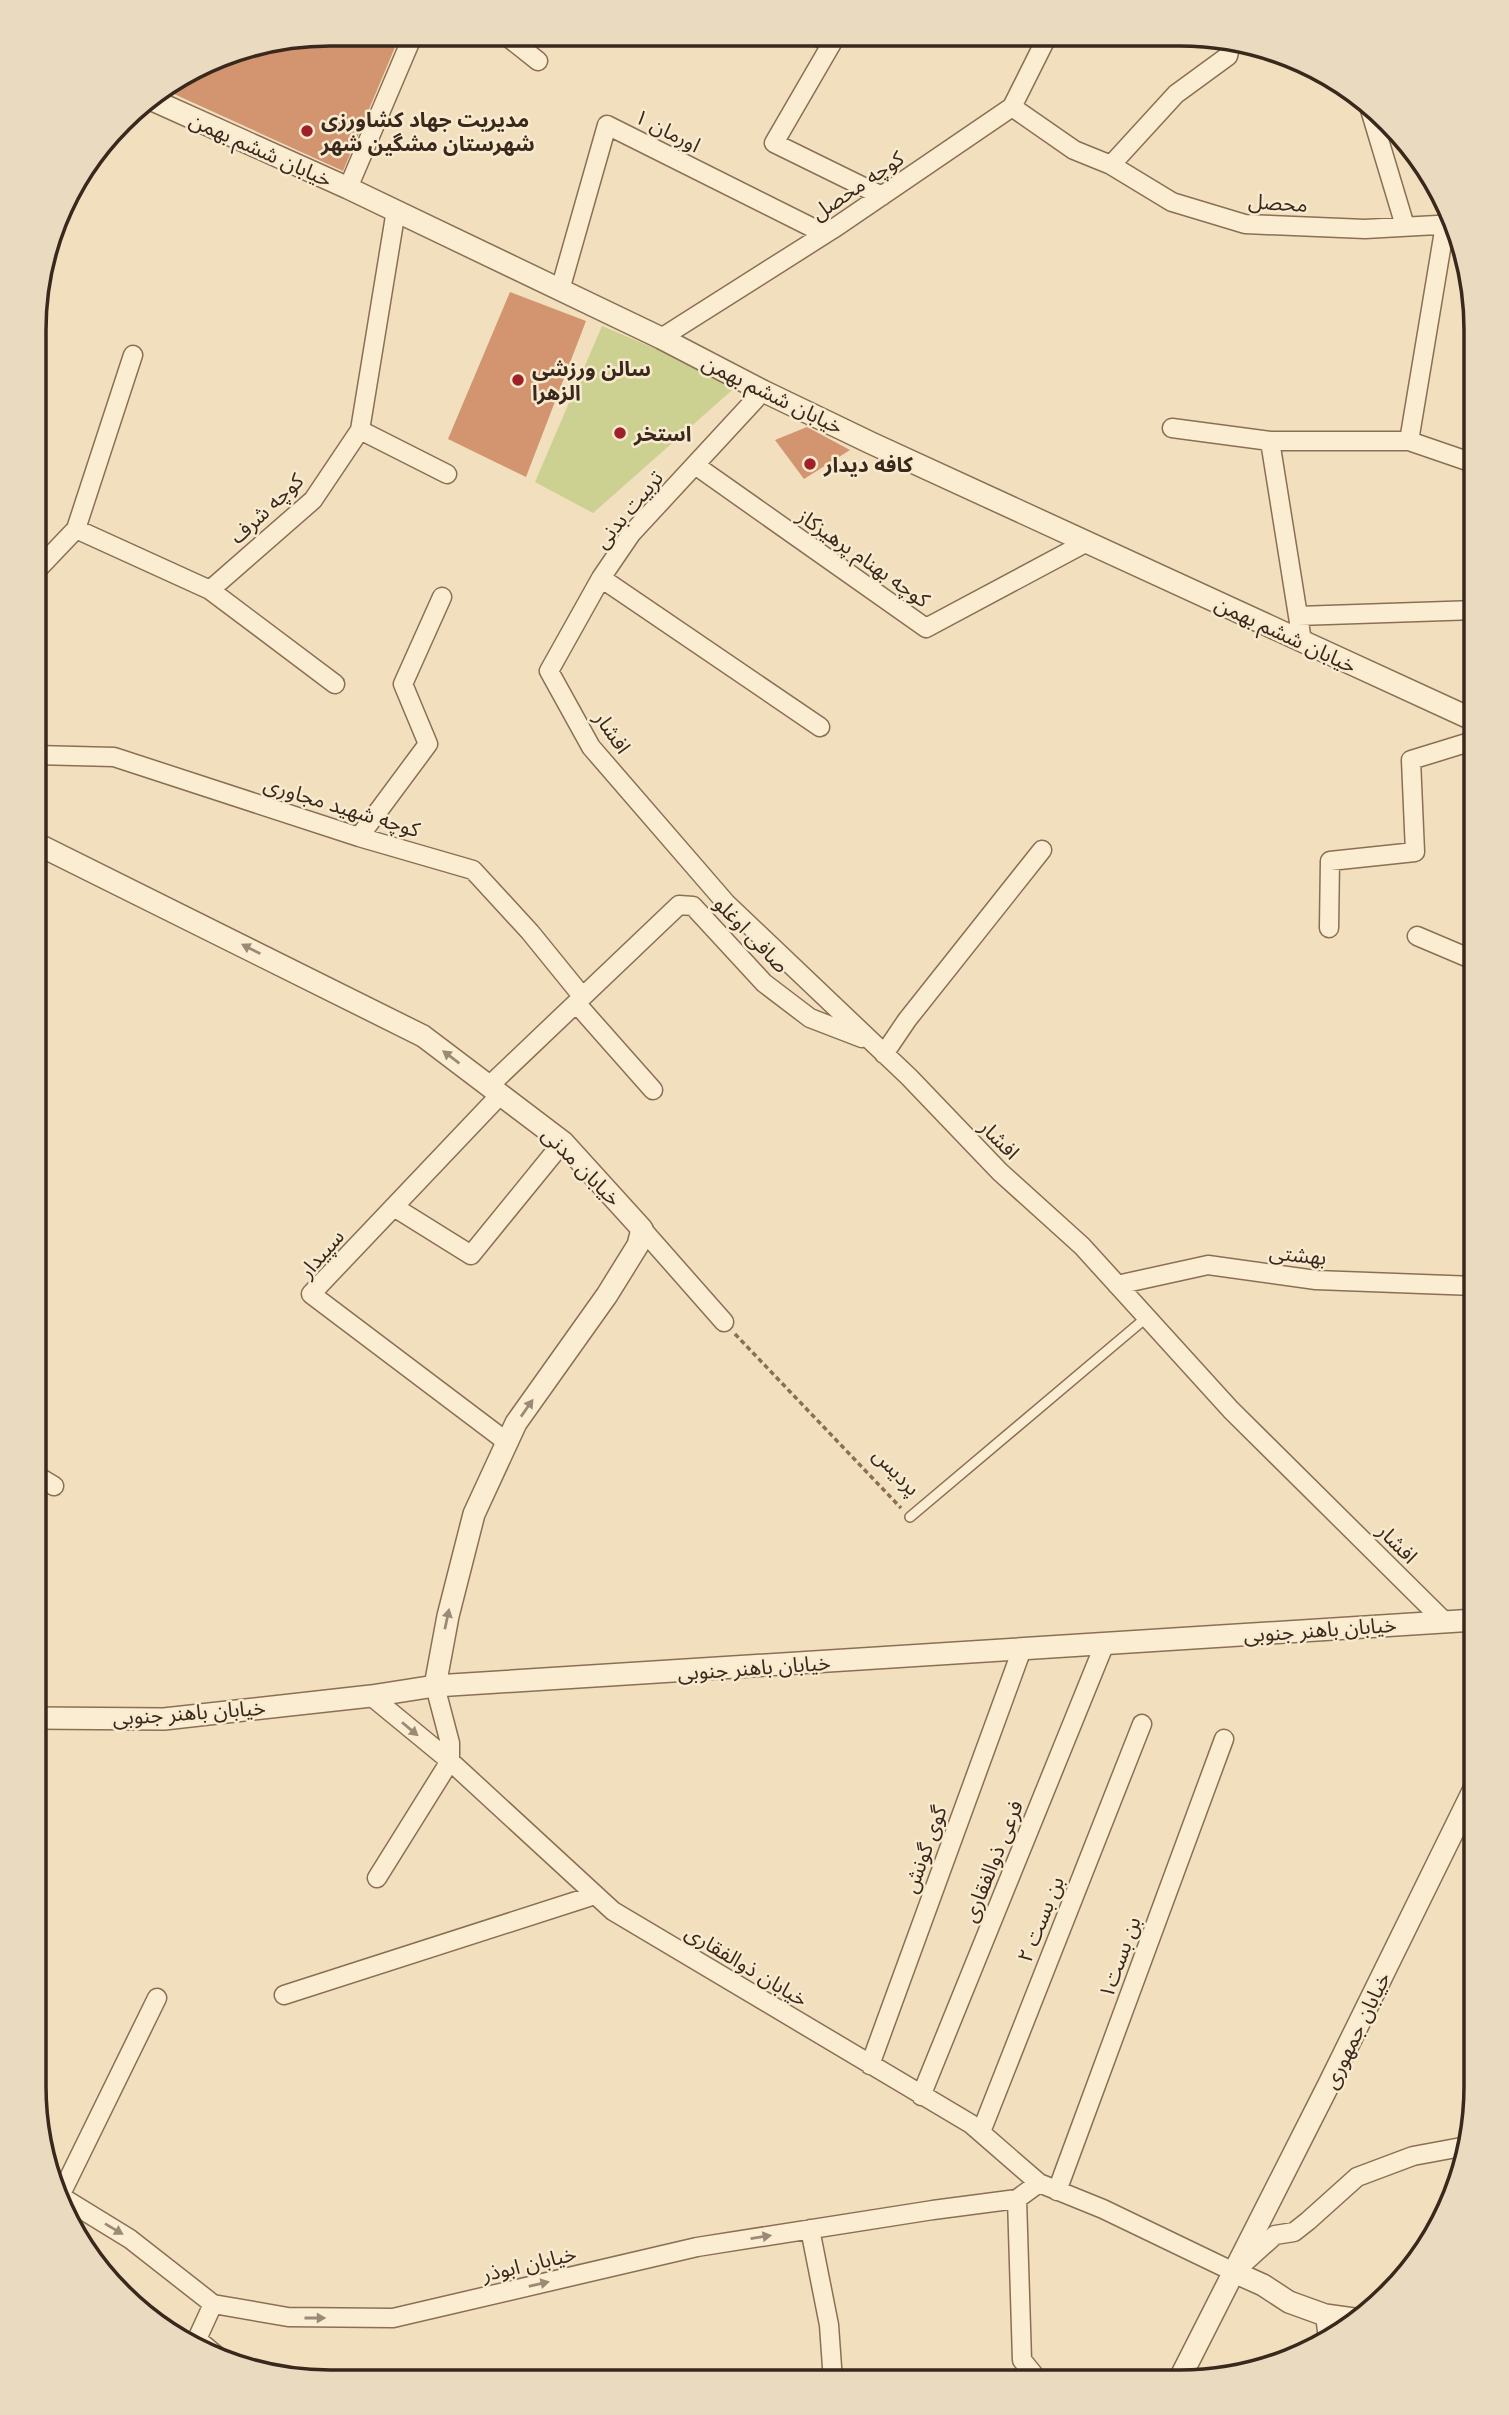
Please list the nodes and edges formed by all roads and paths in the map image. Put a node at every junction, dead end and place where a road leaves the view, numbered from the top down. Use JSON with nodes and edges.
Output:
{"nodes":[{"id":1,"x":408,"y":46,"type":"edge"},
{"id":2,"x":519,"y":46,"type":"edge"},
{"id":3,"x":830,"y":46,"type":"edge"},
{"id":4,"x":1042,"y":46,"type":"edge"},
{"id":5,"x":1229,"y":50,"type":"edge"},
{"id":6,"x":538,"y":61,"type":"dead end"},
{"id":7,"x":158,"y":103,"type":"edge"},
{"id":8,"x":1012,"y":107,"type":"junction"},
{"id":9,"x":1374,"y":123,"type":"edge"},
{"id":10,"x":1111,"y":166,"type":"junction"},
{"id":11,"x":348,"y":188,"type":"junction"},
{"id":12,"x":882,"y":195,"type":"junction"},
{"id":13,"x":396,"y":211,"type":"junction"},
{"id":14,"x":1443,"y":224,"type":"edge"},
{"id":15,"x":1405,"y":226,"type":"junction"},
{"id":16,"x":825,"y":234,"type":"junction"},
{"id":17,"x":1448,"y":237,"type":"edge"},
{"id":18,"x":560,"y":290,"type":"junction"},
{"id":19,"x":661,"y":338,"type":"junction"},
{"id":20,"x":133,"y":355,"type":"dead end"},
{"id":21,"x":763,"y":391,"type":"junction"},
{"id":22,"x":1172,"y":428,"type":"dead end"},
{"id":23,"x":360,"y":430,"type":"junction"},
{"id":24,"x":1409,"y":440,"type":"junction"},
{"id":25,"x":1270,"y":441,"type":"junction"},
{"id":26,"x":1464,"y":460,"type":"edge"},
{"id":27,"x":695,"y":466,"type":"junction"},
{"id":28,"x":447,"y":474,"type":"dead end"},
{"id":29,"x":76,"y":529,"type":"junction"},
{"id":30,"x":1087,"y":542,"type":"junction"},
{"id":31,"x":46,"y":560,"type":"edge"},
{"id":32,"x":601,"y":578,"type":"junction"},
{"id":33,"x":209,"y":590,"type":"junction"},
{"id":34,"x":442,"y":597,"type":"dead end"},
{"id":35,"x":1464,"y":610,"type":"edge"},
{"id":36,"x":1298,"y":616,"type":"junction"},
{"id":37,"x":1302,"y":641,"type":"junction"},
{"id":38,"x":549,"y":671,"type":"joint"},
{"id":39,"x":335,"y":684,"type":"dead end"},
{"id":40,"x":1464,"y":715,"type":"edge"},
{"id":41,"x":820,"y":727,"type":"dead end"},
{"id":42,"x":1464,"y":744,"type":"edge"},
{"id":43,"x":46,"y":755,"type":"edge"},
{"id":44,"x":359,"y":837,"type":"junction"},
{"id":45,"x":46,"y":848,"type":"edge"},
{"id":46,"x":1042,"y":850,"type":"dead end"},
{"id":47,"x":1329,"y":928,"type":"dead end"},
{"id":48,"x":1416,"y":936,"type":"dead end"},
{"id":49,"x":1464,"y":956,"type":"edge"},
{"id":50,"x":579,"y":1000,"type":"junction"},
{"id":51,"x":878,"y":1048,"type":"junction"},
{"id":52,"x":494,"y":1090,"type":"junction"},
{"id":53,"x":653,"y":1090,"type":"dead end"},
{"id":54,"x":564,"y":1142,"type":"junction"},
{"id":55,"x":394,"y":1207,"type":"junction"},
{"id":56,"x":642,"y":1229,"type":"junction"},
{"id":57,"x":1117,"y":1285,"type":"junction"},
{"id":58,"x":1464,"y":1286,"type":"edge"},
{"id":59,"x":1147,"y":1317,"type":"junction"},
{"id":60,"x":724,"y":1322,"type":"joint"},
{"id":61,"x":507,"y":1442,"type":"junction"},
{"id":62,"x":46,"y":1481,"type":"edge"},
{"id":63,"x":54,"y":1486,"type":"dead end"},
{"id":64,"x":910,"y":1517,"type":"joint"},
{"id":65,"x":1464,"y":1620,"type":"edge"},
{"id":66,"x":1444,"y":1621,"type":"junction"},
{"id":67,"x":1105,"y":1643,"type":"junction"},
{"id":68,"x":1022,"y":1649,"type":"junction"},
{"id":69,"x":435,"y":1686,"type":"junction"},
{"id":70,"x":371,"y":1696,"type":"junction"},
{"id":71,"x":46,"y":1718,"type":"edge"},
{"id":72,"x":1142,"y":1724,"type":"dead end"},
{"id":73,"x":1224,"y":1739,"type":"dead end"},
{"id":74,"x":450,"y":1761,"type":"junction"},
{"id":75,"x":1464,"y":1809,"type":"edge"},
{"id":76,"x":377,"y":1878,"type":"dead end"},
{"id":77,"x":595,"y":1895,"type":"junction"},
{"id":78,"x":284,"y":1995,"type":"dead end"},
{"id":79,"x":157,"y":1998,"type":"dead end"},
{"id":80,"x":870,"y":2065,"type":"junction"},
{"id":81,"x":921,"y":2096,"type":"junction"},
{"id":82,"x":981,"y":2132,"type":"junction"},
{"id":83,"x":1456,"y":2148,"type":"edge"},
{"id":84,"x":1039,"y":2183,"type":"junction"},
{"id":85,"x":63,"y":2184,"type":"edge"},
{"id":86,"x":1057,"y":2191,"type":"junction"},
{"id":87,"x":1017,"y":2199,"type":"junction"},
{"id":88,"x":73,"y":2206,"type":"edge"},
{"id":89,"x":810,"y":2229,"type":"junction"},
{"id":90,"x":1234,"y":2272,"type":"junction"},
{"id":91,"x":213,"y":2304,"type":"junction"},
{"id":92,"x":1325,"y":2315,"type":"junction"},
{"id":93,"x":1343,"y":2318,"type":"edge"},
{"id":94,"x":1327,"y":2329,"type":"edge"},
{"id":95,"x":198,"y":2337,"type":"edge"},
{"id":96,"x":832,"y":2370,"type":"edge"},
{"id":97,"x":1030,"y":2370,"type":"edge"},
{"id":98,"x":1184,"y":2370,"type":"edge"}],
"edges":[{"from":1,"to":11,"type":"street"},
{"from":2,"to":6,"type":"street"},
{"from":3,"to":12,"type":"street"},
{"from":4,"to":8,"type":"street"},
{"from":5,"to":10,"type":"street"},
{"from":7,"to":11,"type":"street","name":"خیابان ششم بهمن"},
{"from":8,"to":10,"type":"street","name":"محصل"},
{"from":8,"to":12,"type":"street","name":"کوچه محصل"},
{"from":9,"to":15,"type":"street"},
{"from":10,"to":15,"type":"street","name":"محصل"},
{"from":11,"to":13,"type":"street","name":"خیابان ششم بهمن"},
{"from":12,"to":16,"type":"street","name":"کوچه محصل"},
{"from":13,"to":18,"type":"street","name":"خیابان ششم بهمن"},
{"from":13,"to":23,"type":"street","name":"کوچه شرف"},
{"from":14,"to":15,"type":"street","name":"محصل"},
{"from":16,"to":18,"type":"street","name":"اورمان ۱"},
{"from":16,"to":19,"type":"street","name":"کوچه محصل"},
{"from":17,"to":24,"type":"street"},
{"from":18,"to":19,"type":"street","name":"خیابان ششم بهمن"},
{"from":19,"to":21,"type":"street","name":"خیابان ششم بهمن"},
{"from":20,"to":29,"type":"street"},
{"from":21,"to":27,"type":"street","name":"تربیت بدنی"},
{"from":21,"to":30,"type":"street","name":"خیابان ششم بهمن"},
{"from":22,"to":25,"type":"street"},
{"from":23,"to":28,"type":"street"},
{"from":23,"to":33,"type":"street","name":"کوچه شرف"},
{"from":24,"to":25,"type":"street"},
{"from":24,"to":26,"type":"street"},
{"from":25,"to":36,"type":"street"},
{"from":27,"to":30,"type":"street","name":"کوچه بهنام پرهیزکاز"},
{"from":27,"to":32,"type":"street","name":"تربیت بدنی"},
{"from":29,"to":31,"type":"street"},
{"from":29,"to":33,"type":"street"},
{"from":30,"to":37,"type":"street","name":"خیابان ششم بهمن"},
{"from":32,"to":38,"type":"street","name":"تربیت بدنی"},
{"from":32,"to":41,"type":"street"},
{"from":33,"to":39,"type":"street"},
{"from":34,"to":44,"type":"street"},
{"from":35,"to":36,"type":"street"},
{"from":36,"to":37,"type":"street"},
{"from":37,"to":40,"type":"street","name":"خیابان ششم بهمن"},
{"from":38,"to":51,"type":"street","name":"افشار"},
{"from":42,"to":47,"type":"street"},
{"from":43,"to":44,"type":"street","name":"کوچه شهید مجاوری"},
{"from":44,"to":50,"type":"street","name":"کوچه شهید مجاوری"},
{"from":52,"to":45,"type":"street","name":"خیابان مدنی","one_way":true},
{"from":46,"to":51,"type":"street"},
{"from":48,"to":49,"type":"street"},
{"from":50,"to":51,"type":"street","name":"صافی اوغلو"},
{"from":50,"to":52,"type":"street","name":"صافی اوغلو"},
{"from":50,"to":53,"type":"street","name":"کوچه شهید مجاوری"},
{"from":51,"to":57,"type":"street","name":"افشار"},
{"from":52,"to":54,"type":"street","name":"خیابان مدنی"},
{"from":52,"to":55,"type":"street","name":"سپیدار"},
{"from":54,"to":55,"type":"street"},
{"from":54,"to":56,"type":"street","name":"خیابان مدنی"},
{"from":55,"to":61,"type":"street","name":"سپیدار"},
{"from":56,"to":60,"type":"street"},
{"from":61,"to":56,"type":"street","one_way":true},
{"from":57,"to":58,"type":"street","name":"بهشتی"},
{"from":57,"to":59,"type":"street","name":"افشار"},
{"from":59,"to":64,"type":"lane","name":"پردیس"},
{"from":59,"to":66,"type":"street","name":"افشار"},
{"from":60,"to":64,"type":"path","name":"پردیس"},
{"from":69,"to":61,"type":"street","one_way":true},
{"from":62,"to":63,"type":"street"},
{"from":65,"to":66,"type":"street","name":"خیابان باهنر جنوبی"},
{"from":66,"to":67,"type":"street","name":"خیابان باهنر جنوبی"},
{"from":67,"to":68,"type":"street","name":"خیابان باهنر جنوبی"},
{"from":67,"to":81,"type":"street","name":"فرعی ذوالفقاری"},
{"from":68,"to":69,"type":"street","name":"خیابان باهنر جنوبی"},
{"from":68,"to":80,"type":"street","name":"گوی گونش"},
{"from":69,"to":70,"type":"street","name":"خیابان باهنر جنوبی"},
{"from":69,"to":74,"type":"street"},
{"from":70,"to":71,"type":"street","name":"خیابان باهنر جنوبی"},
{"from":70,"to":74,"type":"street","name":"خیابان ذوالفقاری","one_way":true},
{"from":72,"to":82,"type":"street","name":"بن بست ۲"},
{"from":73,"to":86,"type":"street","name":"بن بست۱"},
{"from":74,"to":76,"type":"street"},
{"from":74,"to":77,"type":"street","name":"خیابان ذوالفقاری"},
{"from":75,"to":90,"type":"street","name":"خیابان جمهوری"},
{"from":77,"to":78,"type":"street"},
{"from":77,"to":80,"type":"street","name":"خیابان ذوالفقاری"},
{"from":79,"to":85,"type":"street"},
{"from":80,"to":81,"type":"street","name":"خیابان ذوالفقاری"},
{"from":81,"to":82,"type":"street","name":"خیابان ذوالفقاری"},
{"from":82,"to":84,"type":"street","name":"خیابان ذوالفقاری"},
{"from":83,"to":90,"type":"street"},
{"from":84,"to":86,"type":"street","name":"خیابان ذوالفقاری"},
{"from":84,"to":87,"type":"street","name":"خیابان ابوذر"},
{"from":86,"to":90,"type":"street","name":"خیابان ذوالفقاری"},
{"from":87,"to":89,"type":"street","name":"خیابان ابوذر"},
{"from":87,"to":97,"type":"street"},
{"from":88,"to":91,"type":"street","name":"خیابان ابوذر","one_way":true},
{"from":91,"to":89,"type":"street","name":"خیابان ابوذر","one_way":true},
{"from":89,"to":96,"type":"street"},
{"from":90,"to":92,"type":"street"},
{"from":90,"to":98,"type":"street","name":"خیابان جمهوری"},
{"from":91,"to":95,"type":"street"},
{"from":92,"to":93,"type":"street"},
{"from":92,"to":94,"type":"street"}]}
